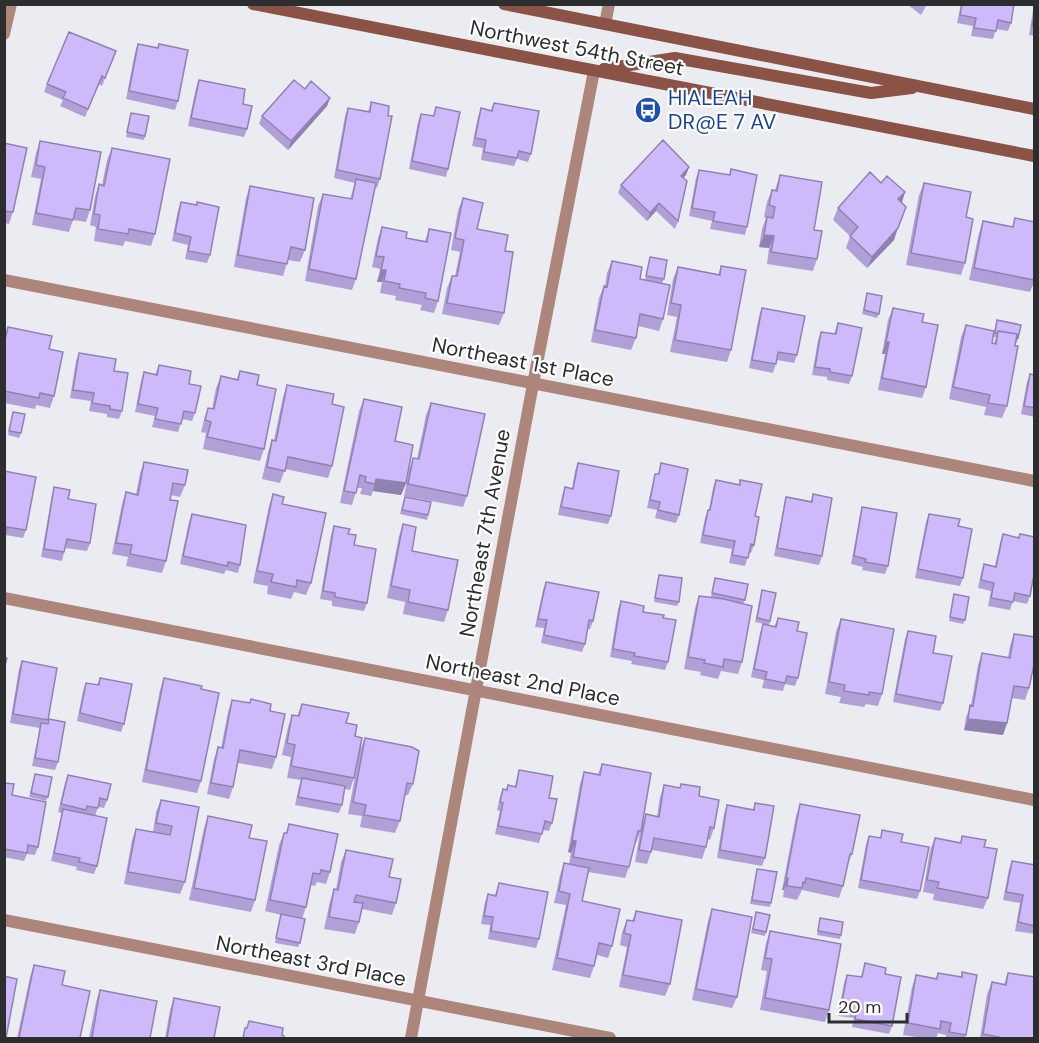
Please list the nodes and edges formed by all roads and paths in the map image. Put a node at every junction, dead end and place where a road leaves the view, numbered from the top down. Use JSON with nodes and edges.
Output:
{"nodes":[{"id":1,"x":10,"y":4,"type":"edge"},
{"id":2,"x":253,"y":4,"type":"edge"},
{"id":3,"x":504,"y":4,"type":"edge"},
{"id":4,"x":609,"y":4,"type":"edge"},
{"id":5,"x":605,"y":24,"type":"junction"},
{"id":6,"x":4,"y":34,"type":"edge"},
{"id":7,"x":594,"y":71,"type":"junction"},
{"id":8,"x":922,"y":87,"type":"junction"},
{"id":9,"x":1035,"y":109,"type":"edge"},
{"id":10,"x":1035,"y":156,"type":"edge"},
{"id":11,"x":4,"y":280,"type":"edge"},
{"id":12,"x":533,"y":384,"type":"junction"},
{"id":13,"x":1035,"y":481,"type":"edge"},
{"id":14,"x":4,"y":598,"type":"edge"},
{"id":15,"x":476,"y":691,"type":"junction"},
{"id":16,"x":1035,"y":800,"type":"edge"},
{"id":17,"x":4,"y":920,"type":"edge"},
{"id":18,"x":418,"y":1002,"type":"junction"},
{"id":19,"x":411,"y":1038,"type":"edge"},
{"id":20,"x":610,"y":1038,"type":"edge"}],
"edges":[{"from":1,"to":6,"type":"street"},
{"from":2,"to":7,"type":"main road","name":"Northwest 54th Street"},
{"from":3,"to":5,"type":"main road","name":"Northwest 54th Street"},
{"from":4,"to":5,"type":"street"},
{"from":5,"to":8,"type":"main road","name":"Northwest 54th Street"},
{"from":7,"to":8,"type":"main road"},
{"from":7,"to":10,"type":"main road","name":"Northwest 54th Street"},
{"from":7,"to":12,"type":"street","name":"Northeast 7th Avenue"},
{"from":8,"to":9,"type":"main road","name":"Northwest 54th Street"},
{"from":11,"to":12,"type":"street","name":"Northeast 1st Place"},
{"from":12,"to":13,"type":"street","name":"Northeast 1st Place"},
{"from":12,"to":15,"type":"street","name":"Northeast 7th Avenue"},
{"from":14,"to":15,"type":"street","name":"Northeast 2nd Place"},
{"from":15,"to":16,"type":"street","name":"Northeast 2nd Place"},
{"from":15,"to":18,"type":"street","name":"Northeast 7th Avenue"},
{"from":17,"to":18,"type":"street","name":"Northeast 3rd Place"},
{"from":18,"to":19,"type":"street","name":"Northeast 7th Avenue"},
{"from":18,"to":20,"type":"street","name":"Northeast 3rd Place"}]}
